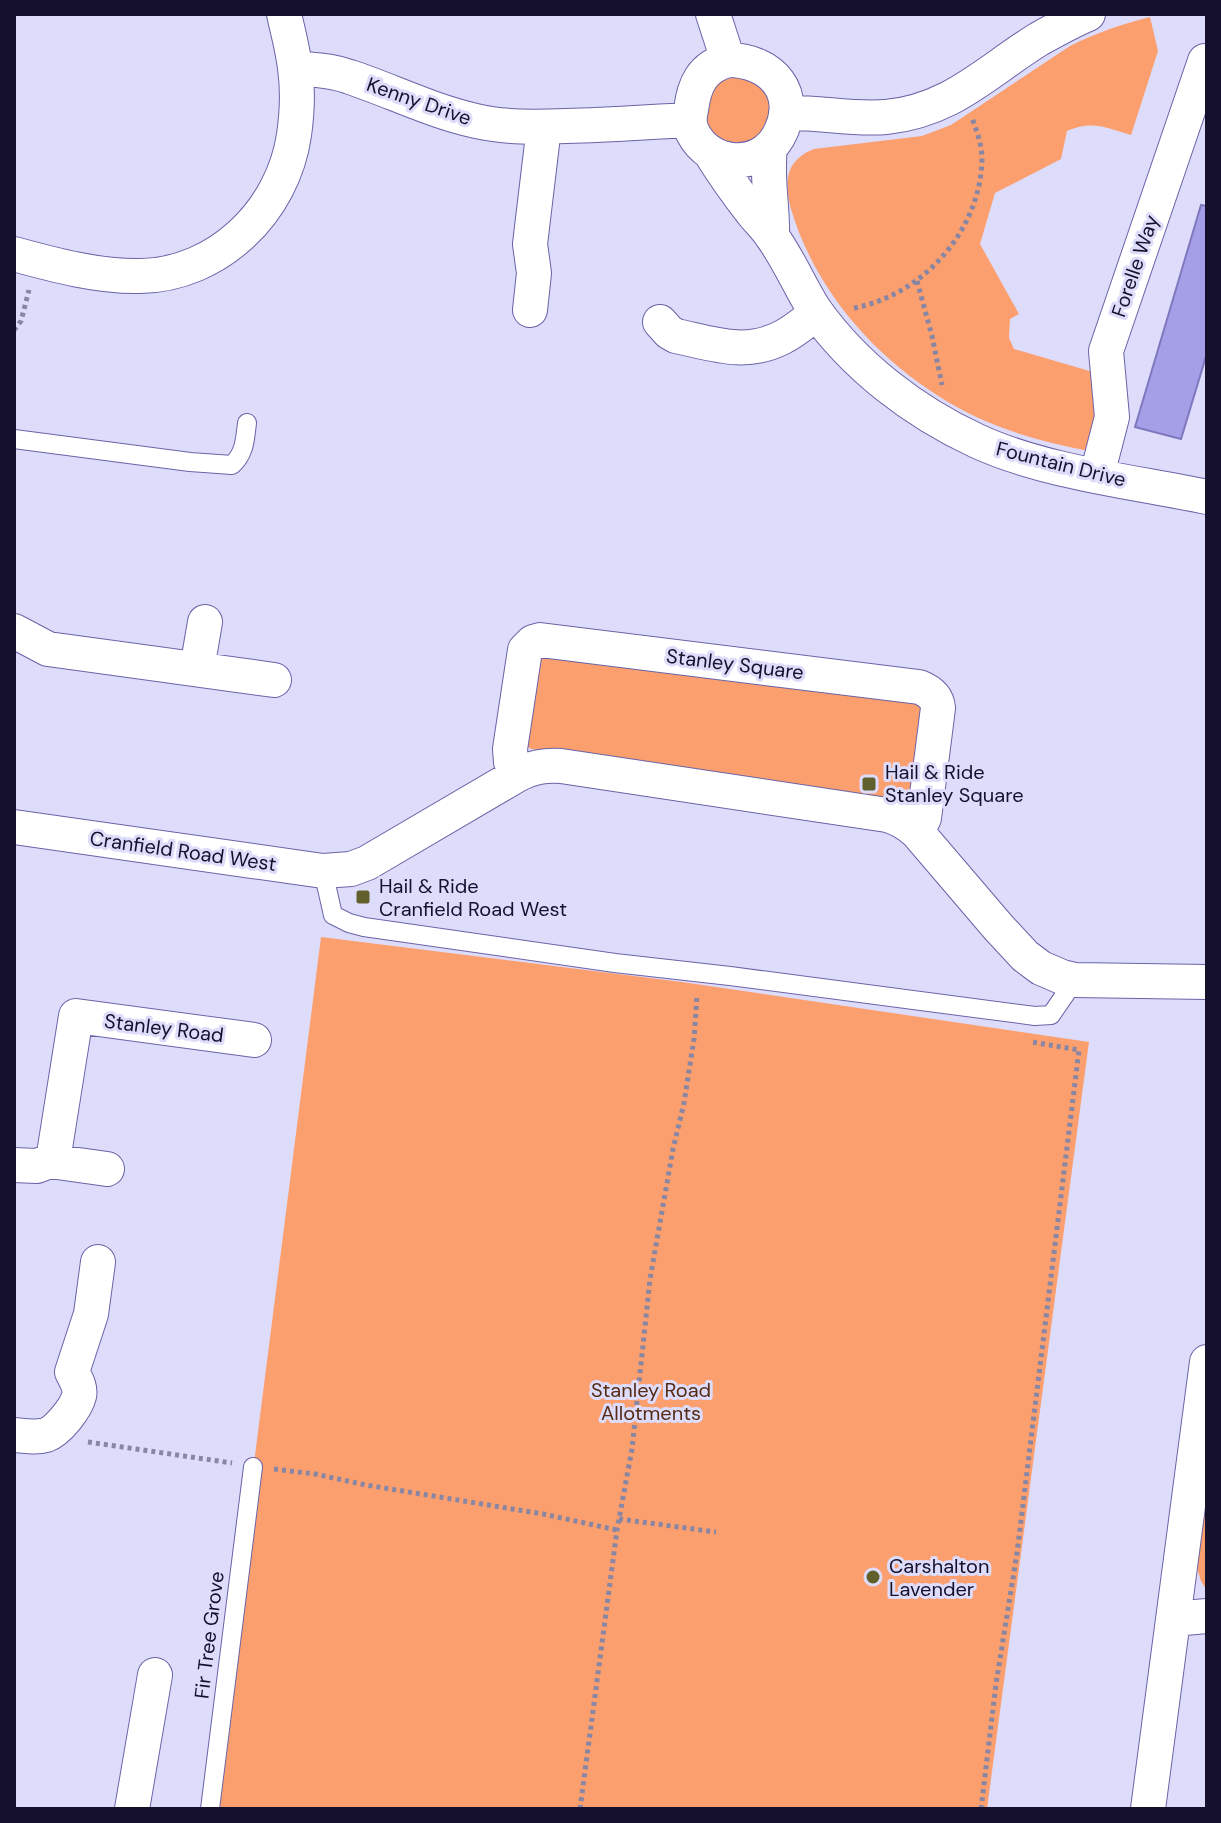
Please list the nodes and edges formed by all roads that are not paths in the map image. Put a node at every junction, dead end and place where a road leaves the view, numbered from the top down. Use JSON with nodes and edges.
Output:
{"nodes":[{"id":1,"x":284,"y":14,"type":"edge"},
{"id":2,"x":713,"y":14,"type":"edge"},
{"id":3,"x":1088,"y":14,"type":"edge"},
{"id":4,"x":728,"y":60,"type":"junction"},
{"id":5,"x":1205,"y":61,"type":"dead end"},
{"id":6,"x":295,"y":68,"type":"junction"},
{"id":7,"x":786,"y":113,"type":"junction"},
{"id":8,"x":689,"y":120,"type":"junction"},
{"id":9,"x":544,"y":127,"type":"junction"},
{"id":10,"x":770,"y":147,"type":"junction"},
{"id":11,"x":710,"y":152,"type":"junction"},
{"id":12,"x":772,"y":236,"type":"junction"},
{"id":13,"x":25,"y":257,"type":"edge"},
{"id":14,"x":530,"y":310,"type":"dead end"},
{"id":15,"x":817,"y":313,"type":"junction"},
{"id":16,"x":660,"y":322,"type":"dead end"},
{"id":17,"x":247,"y":423,"type":"dead end"},
{"id":18,"x":14,"y":439,"type":"edge"},
{"id":19,"x":1097,"y":475,"type":"junction"},
{"id":20,"x":1207,"y":497,"type":"edge"},
{"id":21,"x":205,"y":622,"type":"dead end"},
{"id":22,"x":14,"y":631,"type":"edge"},
{"id":23,"x":197,"y":669,"type":"junction"},
{"id":24,"x":274,"y":680,"type":"dead end"},
{"id":25,"x":517,"y":775,"type":"junction"},
{"id":26,"x":14,"y":827,"type":"edge"},
{"id":27,"x":917,"y":832,"type":"junction"},
{"id":28,"x":337,"y":870,"type":"junction"},
{"id":29,"x":1068,"y":978,"type":"junction"},
{"id":30,"x":1207,"y":982,"type":"edge"},
{"id":31,"x":254,"y":1040,"type":"dead end"},
{"id":32,"x":50,"y":1161,"type":"junction"},
{"id":33,"x":14,"y":1165,"type":"edge"},
{"id":34,"x":107,"y":1169,"type":"dead end"},
{"id":35,"x":98,"y":1262,"type":"dead end"},
{"id":36,"x":1207,"y":1362,"type":"edge"},
{"id":37,"x":31,"y":1435,"type":"edge"},
{"id":38,"x":253,"y":1467,"type":"road end"},
{"id":39,"x":1207,"y":1616,"type":"edge"},
{"id":40,"x":1173,"y":1619,"type":"junction"},
{"id":41,"x":155,"y":1675,"type":"dead end"},
{"id":42,"x":132,"y":1809,"type":"edge"},
{"id":43,"x":210,"y":1809,"type":"edge"},
{"id":44,"x":1148,"y":1809,"type":"edge"}],
"edges":[{"from":1,"to":6,"type":"street"},
{"from":2,"to":4,"type":"street"},
{"from":3,"to":7,"type":"street"},
{"from":4,"to":7,"type":"street"},
{"from":4,"to":8,"type":"street"},
{"from":5,"to":19,"type":"street","name":"Forelle Way"},
{"from":6,"to":9,"type":"street","name":"Kenny Drive"},
{"from":6,"to":13,"type":"street"},
{"from":7,"to":10,"type":"street"},
{"from":8,"to":9,"type":"street","name":"Kenny Drive"},
{"from":8,"to":11,"type":"street"},
{"from":9,"to":14,"type":"street"},
{"from":10,"to":11,"type":"street"},
{"from":10,"to":12,"type":"street","name":"Fountain Drive"},
{"from":11,"to":12,"type":"street","name":"Fountain Drive"},
{"from":12,"to":15,"type":"street","name":"Fountain Drive"},
{"from":15,"to":16,"type":"street"},
{"from":15,"to":19,"type":"street","name":"Fountain Drive"},
{"from":17,"to":18,"type":"lane"},
{"from":19,"to":20,"type":"street","name":"Fountain Drive"},
{"from":21,"to":23,"type":"street"},
{"from":22,"to":23,"type":"street"},
{"from":23,"to":24,"type":"street"},
{"from":25,"to":27,"type":"street"},
{"from":25,"to":27,"type":"street","name":"Stanley Square"},
{"from":25,"to":28,"type":"street"},
{"from":26,"to":28,"type":"street","name":"Cranfield Road West"},
{"from":27,"to":29,"type":"street"},
{"from":28,"to":29,"type":"lane"},
{"from":29,"to":30,"type":"street"},
{"from":31,"to":32,"type":"street","name":"Stanley Road"},
{"from":32,"to":33,"type":"street"},
{"from":32,"to":34,"type":"street"},
{"from":35,"to":37,"type":"street"},
{"from":36,"to":40,"type":"street"},
{"from":38,"to":43,"type":"lane","name":"Fir Tree Grove"},
{"from":39,"to":40,"type":"street"},
{"from":40,"to":44,"type":"street"},
{"from":41,"to":42,"type":"street"}]}
